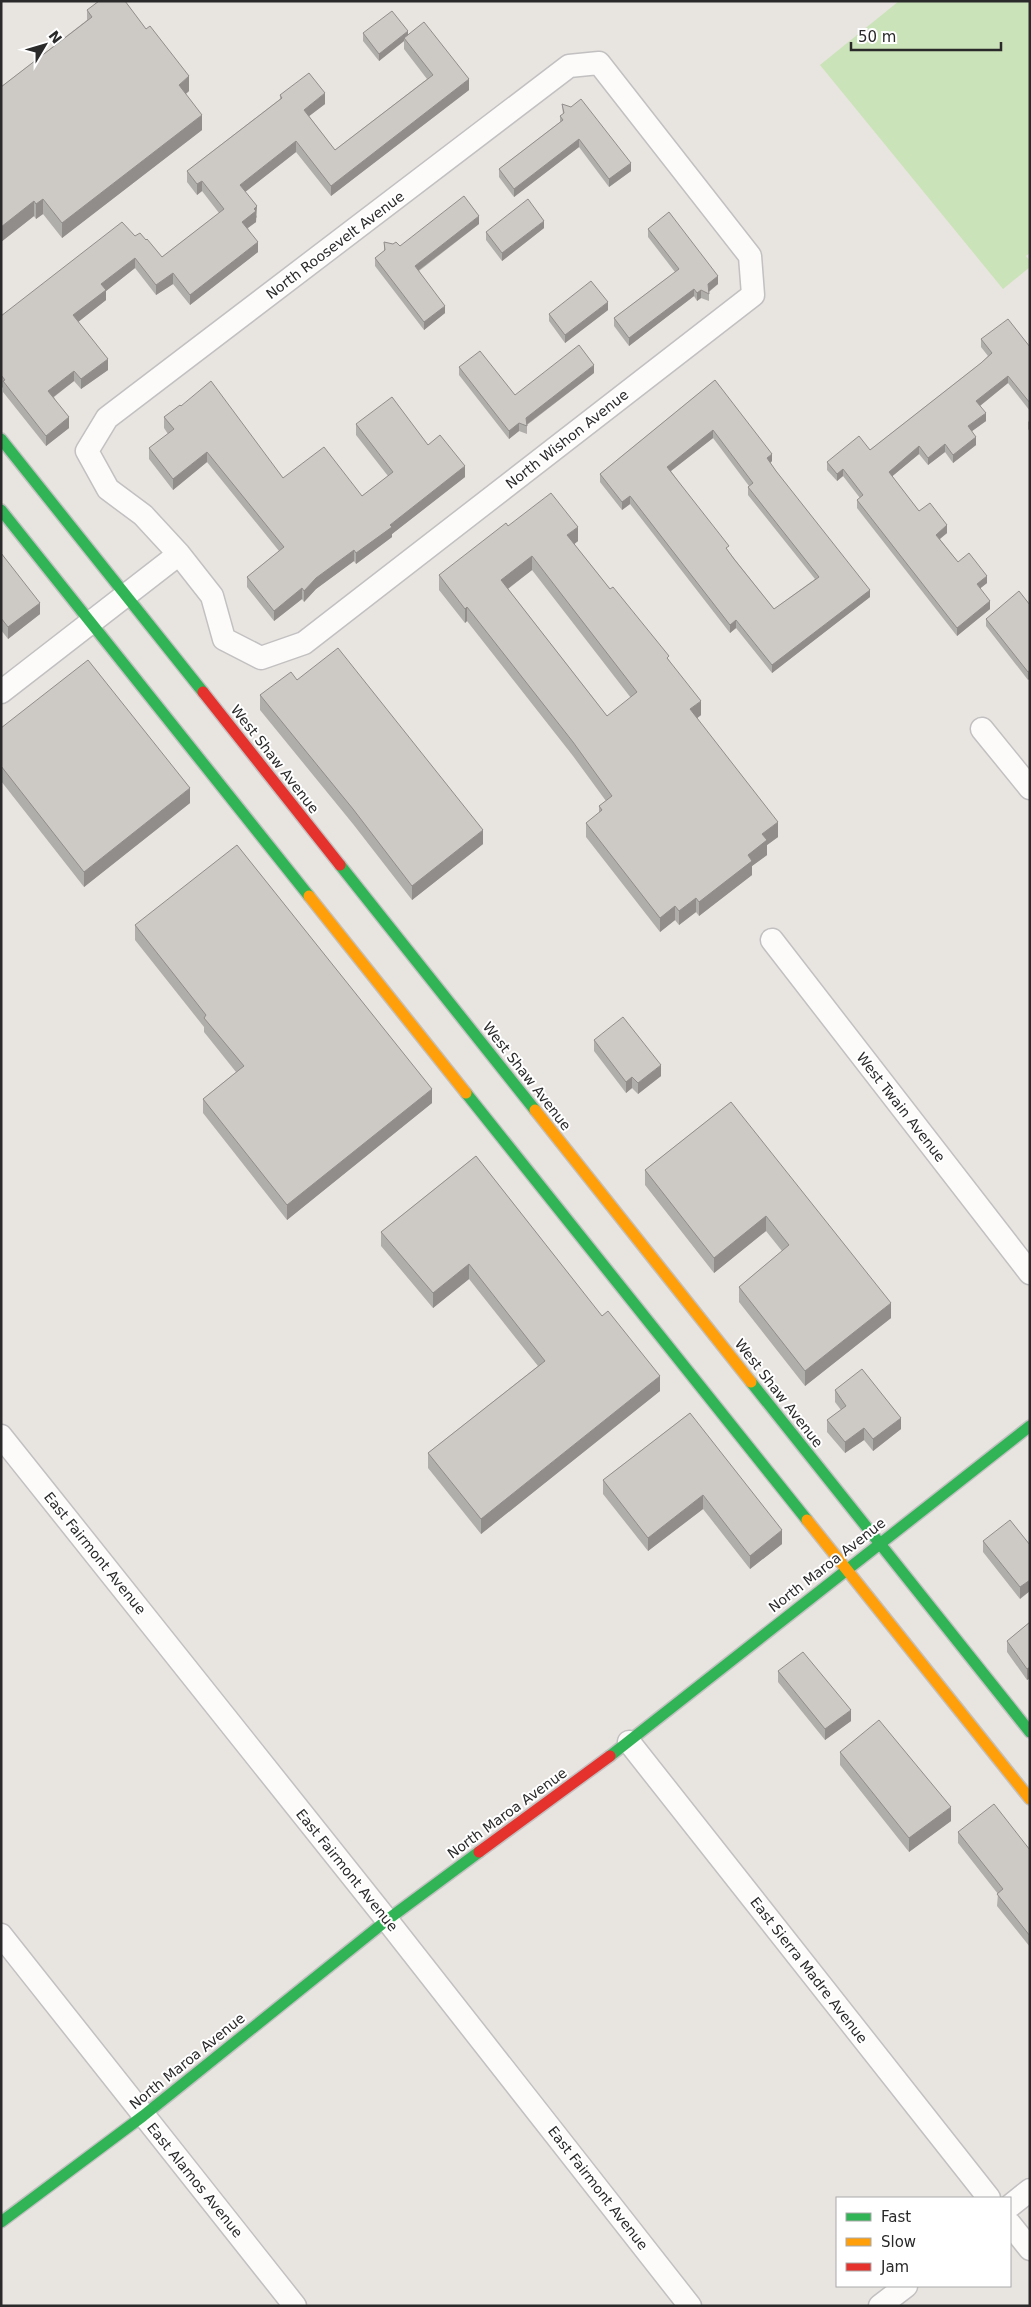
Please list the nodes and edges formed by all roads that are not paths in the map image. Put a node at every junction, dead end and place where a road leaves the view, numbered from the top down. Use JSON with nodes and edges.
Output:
{"nodes":[{"id":1,"x":599,"y":63,"type":"joint"},
{"id":2,"x":1,"y":439,"type":"edge"},
{"id":3,"x":87,"y":452,"type":"joint"},
{"id":4,"x":1,"y":510,"type":"edge"},
{"id":5,"x":179,"y":554,"type":"junction"},
{"id":6,"x":126,"y":596,"type":"junction"},
{"id":7,"x":92,"y":622,"type":"junction"},
{"id":8,"x":1,"y":692,"type":"edge"},
{"id":9,"x":982,"y":729,"type":"dead end"},
{"id":10,"x":1030,"y":788,"type":"edge"},
{"id":11,"x":772,"y":940,"type":"dead end"},
{"id":12,"x":1030,"y":1274,"type":"edge"},
{"id":13,"x":1030,"y":1426,"type":"edge"},
{"id":14,"x":1,"y":1436,"type":"edge"},
{"id":15,"x":880,"y":1543,"type":"junction"},
{"id":16,"x":847,"y":1568,"type":"junction"},
{"id":17,"x":1030,"y":1732,"type":"edge"},
{"id":18,"x":629,"y":1742,"type":"junction"},
{"id":19,"x":1030,"y":1799,"type":"edge"},
{"id":20,"x":387,"y":1920,"type":"junction"},
{"id":21,"x":1,"y":1935,"type":"edge"},
{"id":22,"x":144,"y":2116,"type":"junction"},
{"id":23,"x":1030,"y":2190,"type":"edge"},
{"id":24,"x":988,"y":2197,"type":"edge"},
{"id":25,"x":1011,"y":2205,"type":"edge"},
{"id":26,"x":1,"y":2222,"type":"edge"},
{"id":27,"x":1011,"y":2225,"type":"edge"},
{"id":28,"x":1030,"y":2249,"type":"edge"},
{"id":29,"x":905,"y":2287,"type":"edge"},
{"id":30,"x":295,"y":2306,"type":"edge"},
{"id":31,"x":690,"y":2306,"type":"edge"},
{"id":32,"x":880,"y":2306,"type":"edge"}],
"edges":[{"from":1,"to":3,"type":"street","name":"North Roosevelt Avenue"},
{"from":1,"to":5,"type":"street","name":"North Wishon Avenue"},
{"from":2,"to":6,"type":"main road","name":"West Shaw Avenue"},
{"from":3,"to":5,"type":"street","name":"North Wishon Avenue"},
{"from":4,"to":7,"type":"main road"},
{"from":5,"to":6,"type":"street"},
{"from":6,"to":7,"type":"street"},
{"from":6,"to":15,"type":"main road","name":"West Shaw Avenue"},
{"from":7,"to":8,"type":"street"},
{"from":7,"to":16,"type":"main road"},
{"from":9,"to":10,"type":"street"},
{"from":11,"to":12,"type":"street","name":"West Twain Avenue"},
{"from":13,"to":15,"type":"main road","name":"North Maroa Avenue"},
{"from":14,"to":20,"type":"street","name":"East Fairmont Avenue"},
{"from":15,"to":16,"type":"main road","name":"North Maroa Avenue"},
{"from":15,"to":17,"type":"main road","name":"West Shaw Avenue"},
{"from":16,"to":18,"type":"main road","name":"North Maroa Avenue"},
{"from":16,"to":19,"type":"main road"},
{"from":18,"to":20,"type":"main road","name":"North Maroa Avenue"},
{"from":18,"to":24,"type":"street","name":"East Sierra Madre Avenue"},
{"from":20,"to":22,"type":"main road","name":"North Maroa Avenue"},
{"from":20,"to":31,"type":"street","name":"East Fairmont Avenue"},
{"from":21,"to":22,"type":"street","name":"East Alamos Avenue"},
{"from":22,"to":26,"type":"main road","name":"North Maroa Avenue"},
{"from":22,"to":30,"type":"street","name":"East Alamos Avenue"},
{"from":23,"to":25,"type":"street"},
{"from":27,"to":28,"type":"street"},
{"from":29,"to":32,"type":"street"}]}
